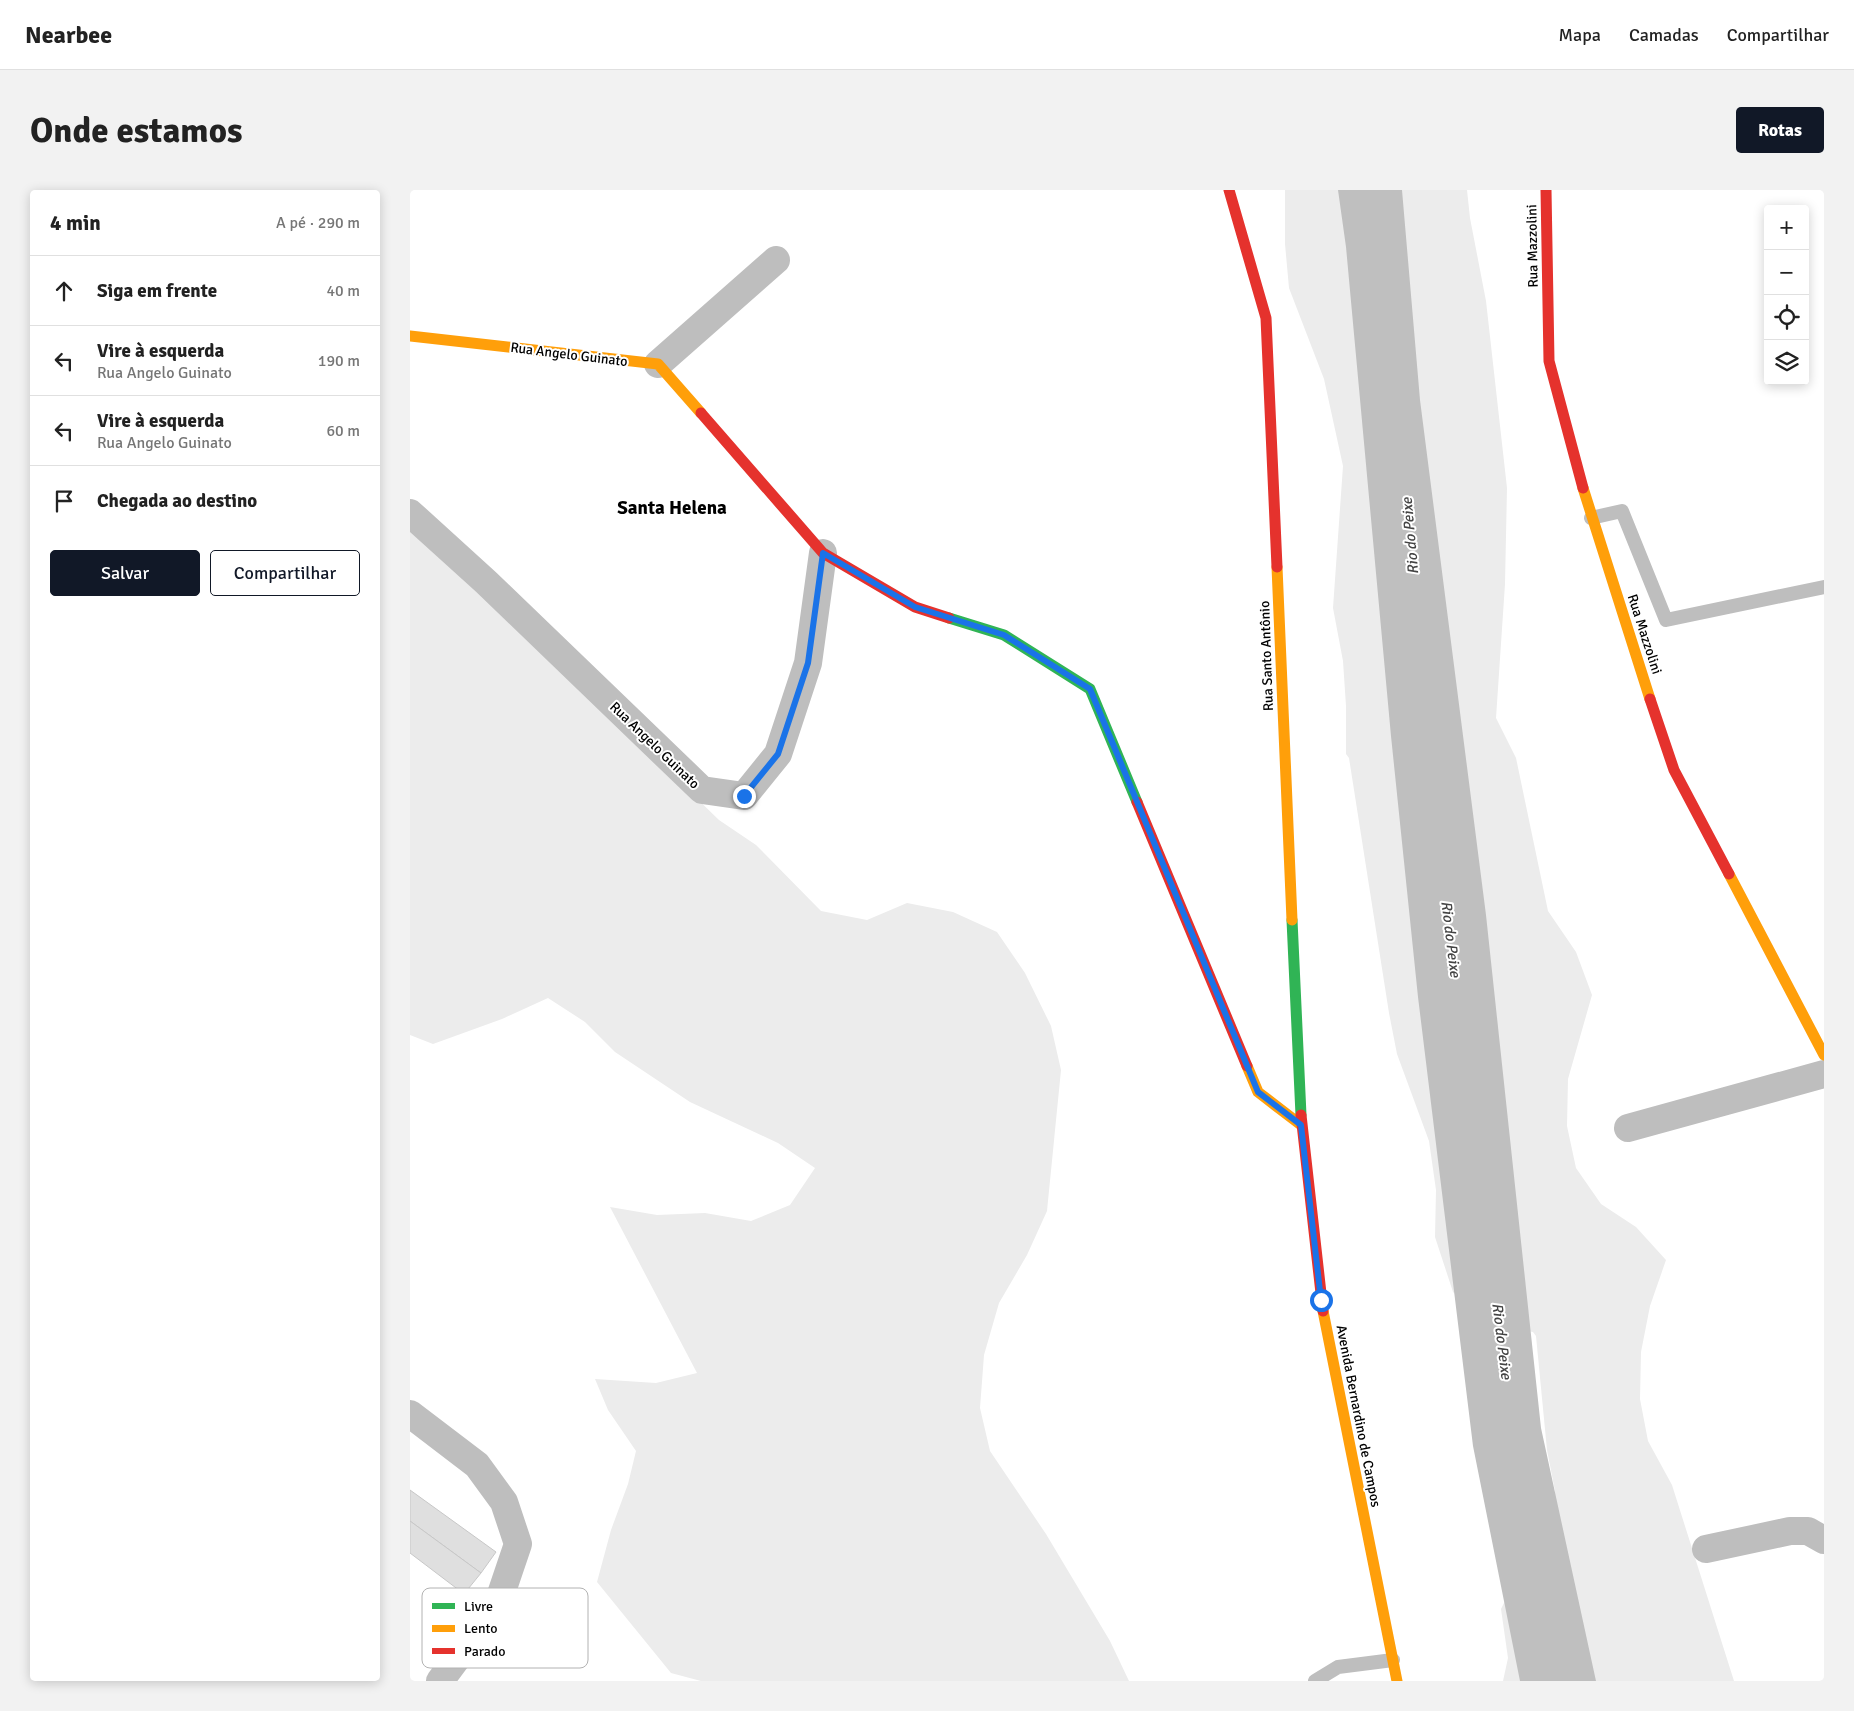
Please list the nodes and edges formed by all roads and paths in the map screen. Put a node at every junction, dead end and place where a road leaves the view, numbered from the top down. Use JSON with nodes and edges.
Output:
{"nodes":[{"id":1,"x":1230,"y":190,"type":"edge"},
{"id":2,"x":1546,"y":190,"type":"edge"},
{"id":3,"x":776,"y":260,"type":"dead end"},
{"id":4,"x":410,"y":336,"type":"edge"},
{"id":5,"x":658,"y":364,"type":"junction"},
{"id":6,"x":410,"y":513,"type":"edge"},
{"id":7,"x":1591,"y":518,"type":"junction"},
{"id":8,"x":823,"y":553,"type":"junction"},
{"id":9,"x":1824,"y":587,"type":"edge"},
{"id":10,"x":1824,"y":1055,"type":"edge"},
{"id":11,"x":1824,"y":1074,"type":"edge"},
{"id":12,"x":1301,"y":1125,"type":"junction"},
{"id":13,"x":1628,"y":1128,"type":"dead end"},
{"id":14,"x":410,"y":1414,"type":"edge"},
{"id":15,"x":1824,"y":1540,"type":"edge"},
{"id":16,"x":1706,"y":1549,"type":"dead end"},
{"id":17,"x":503,"y":1588,"type":"edge"},
{"id":18,"x":1393,"y":1660,"type":"junction"},
{"id":19,"x":450,"y":1668,"type":"edge"},
{"id":20,"x":440,"y":1681,"type":"edge"},
{"id":21,"x":1315,"y":1681,"type":"edge"},
{"id":22,"x":1397,"y":1681,"type":"edge"}],
"edges":[{"from":1,"to":12,"type":"street","name":"Rua Santo Antônio"},
{"from":2,"to":7,"type":"street","name":"Rua Mazzolini"},
{"from":3,"to":5,"type":"street"},
{"from":4,"to":5,"type":"street","name":"Rua Angelo Guinato"},
{"from":5,"to":8,"type":"street"},
{"from":6,"to":8,"type":"street","name":"Rua Angelo Guinato"},
{"from":7,"to":9,"type":"lane"},
{"from":7,"to":10,"type":"street","name":"Rua Mazzolini"},
{"from":8,"to":12,"type":"street"},
{"from":11,"to":13,"type":"street"},
{"from":12,"to":18,"type":"street","name":"Avenida Bernardino de Campos"},
{"from":14,"to":17,"type":"street"},
{"from":15,"to":16,"type":"street"},
{"from":18,"to":21,"type":"lane"},
{"from":18,"to":22,"type":"street","name":"Avenida Bernardino de Campos"},
{"from":19,"to":20,"type":"street"}]}
